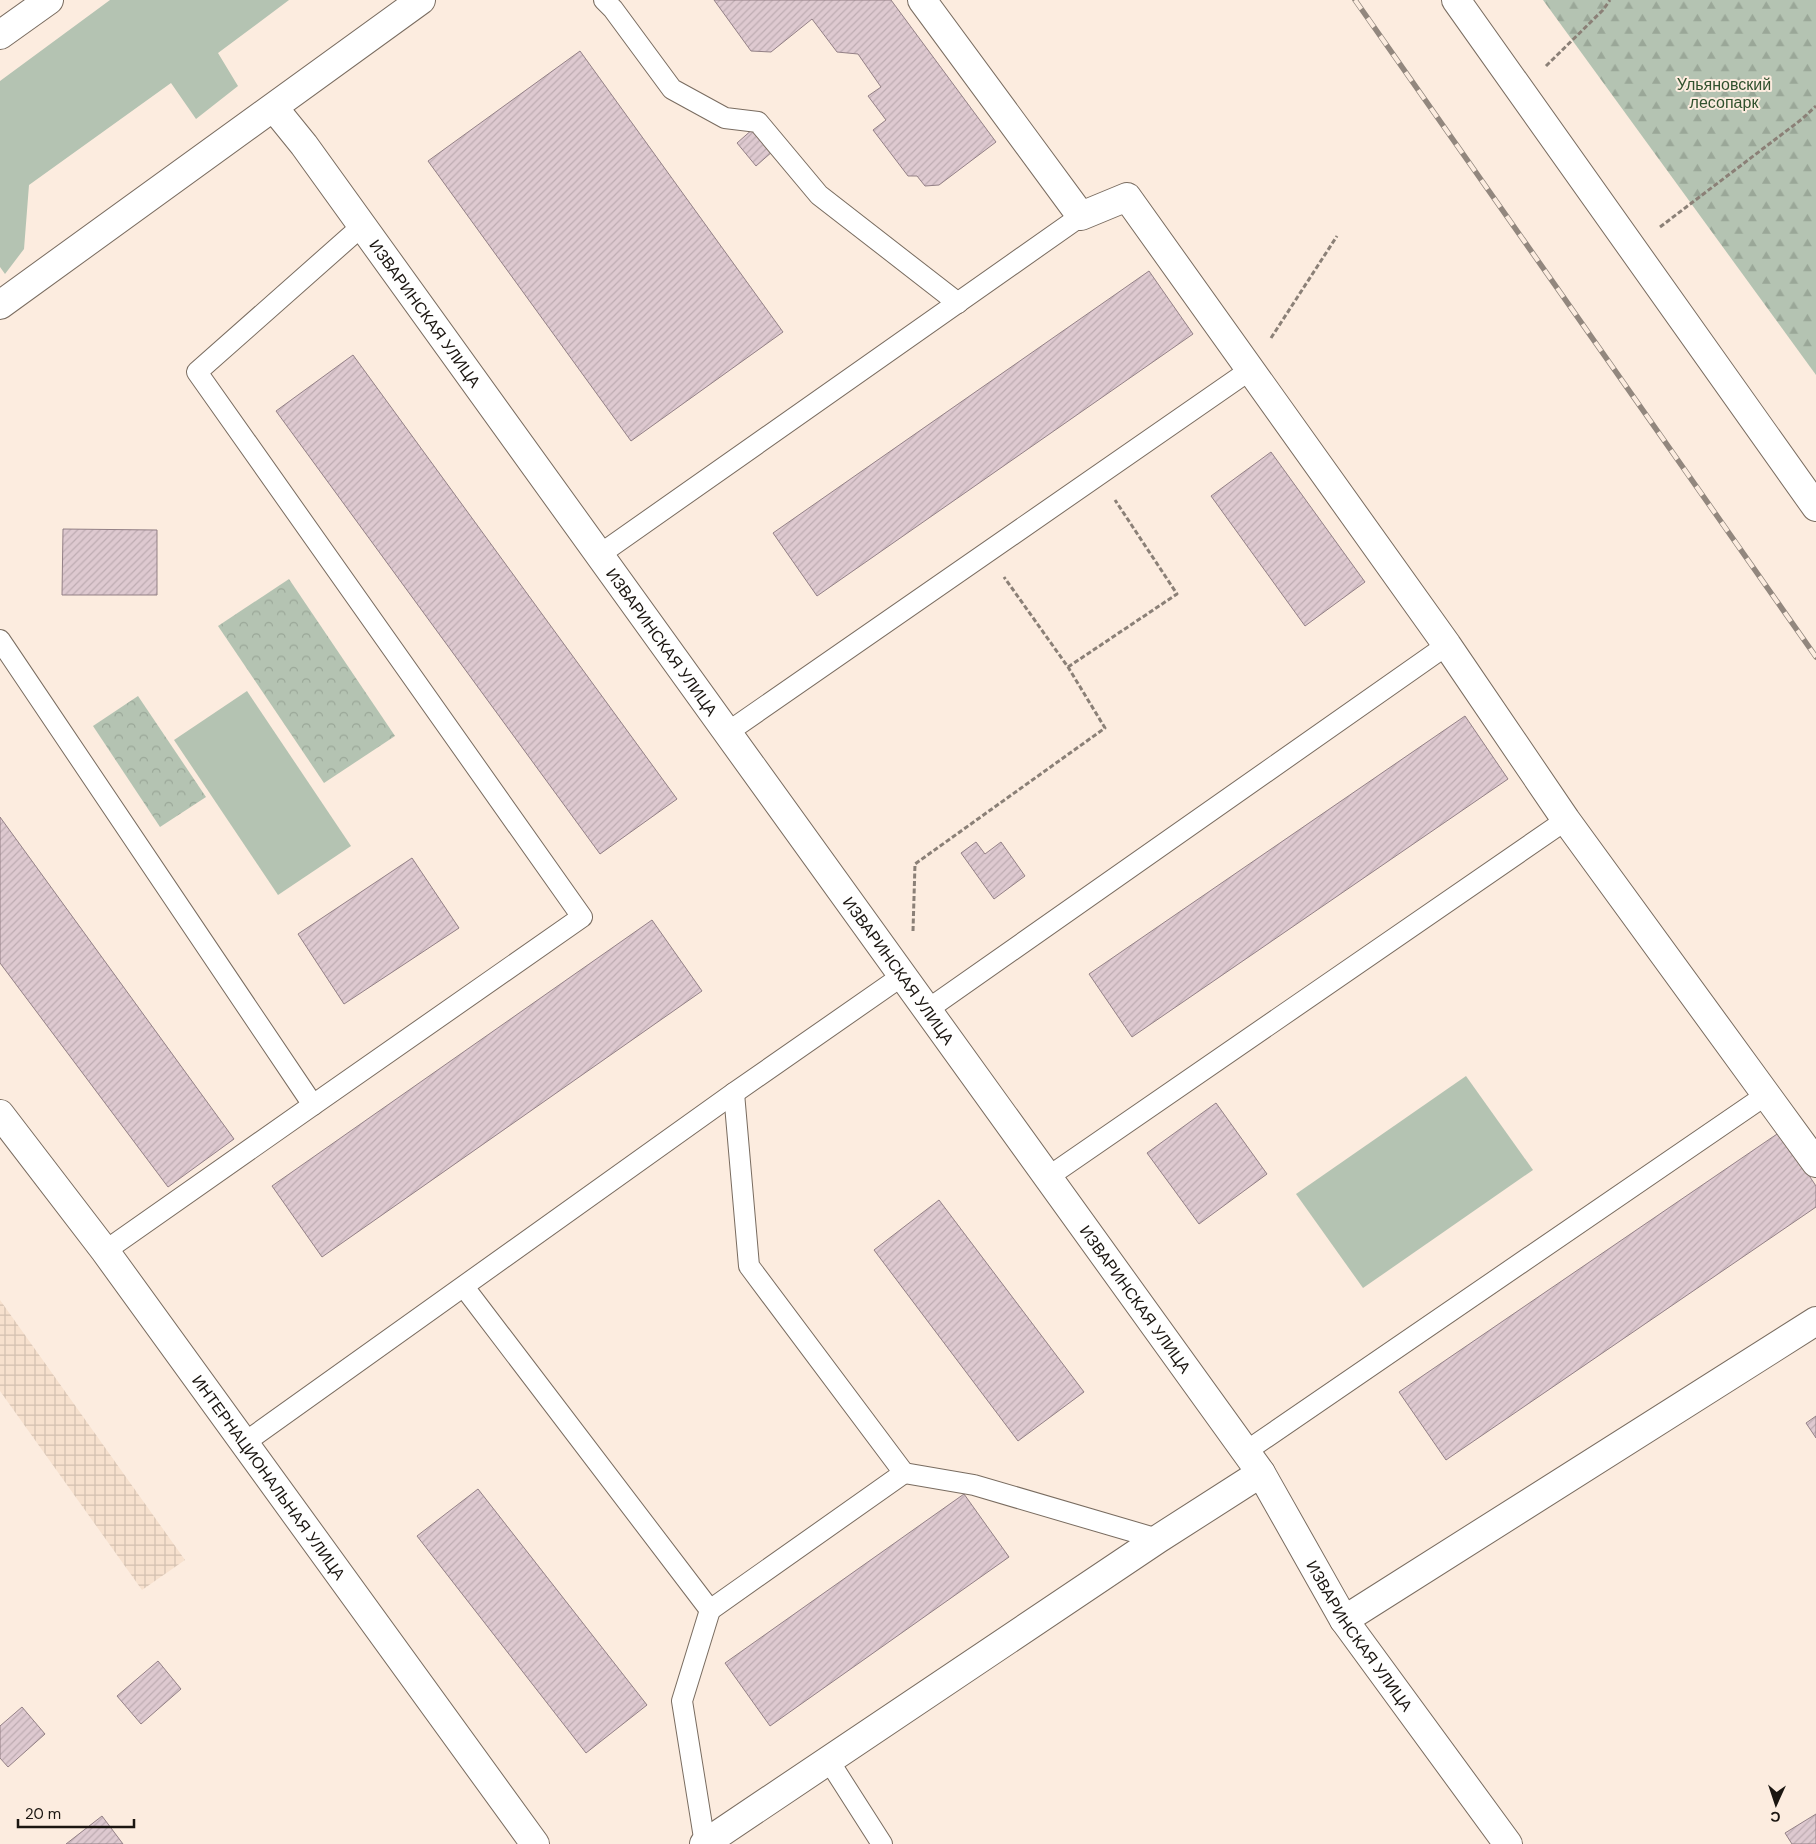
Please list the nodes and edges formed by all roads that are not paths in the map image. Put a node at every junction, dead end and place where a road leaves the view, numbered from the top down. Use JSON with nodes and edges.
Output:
{"nodes":[{"id":1,"x":49,"y":0,"type":"edge"},
{"id":2,"x":421,"y":0,"type":"edge"},
{"id":3,"x":604,"y":0,"type":"edge"},
{"id":4,"x":922,"y":0,"type":"edge"},
{"id":5,"x":1456,"y":0,"type":"edge"},
{"id":6,"x":0,"y":36,"type":"edge"},
{"id":7,"x":274,"y":108,"type":"junction"},
{"id":8,"x":1081,"y":216,"type":"junction"},
{"id":9,"x":362,"y":226,"type":"junction"},
{"id":10,"x":958,"y":303,"type":"junction"},
{"id":11,"x":0,"y":305,"type":"edge"},
{"id":12,"x":1250,"y":370,"type":"junction"},
{"id":13,"x":1816,"y":507,"type":"edge"},
{"id":14,"x":599,"y":555,"type":"junction"},
{"id":15,"x":0,"y":640,"type":"edge"},
{"id":16,"x":1447,"y":645,"type":"junction"},
{"id":17,"x":728,"y":732,"type":"junction"},
{"id":18,"x":1566,"y":820,"type":"junction"},
{"id":19,"x":914,"y":991,"type":"junction"},
{"id":20,"x":734,"y":1093,"type":"junction"},
{"id":21,"x":1766,"y":1095,"type":"junction"},
{"id":22,"x":313,"y":1105,"type":"junction"},
{"id":23,"x":0,"y":1114,"type":"edge"},
{"id":24,"x":1816,"y":1163,"type":"edge"},
{"id":25,"x":1048,"y":1177,"type":"junction"},
{"id":26,"x":105,"y":1251,"type":"junction"},
{"id":27,"x":464,"y":1287,"type":"junction"},
{"id":28,"x":1816,"y":1321,"type":"edge"},
{"id":29,"x":244,"y":1443,"type":"junction"},
{"id":30,"x":1253,"y":1462,"type":"junction"},
{"id":31,"x":904,"y":1472,"type":"junction"},
{"id":32,"x":1158,"y":1539,"type":"junction"},
{"id":33,"x":710,"y":1610,"type":"junction"},
{"id":34,"x":1344,"y":1620,"type":"junction"},
{"id":35,"x":829,"y":1761,"type":"junction"},
{"id":36,"x":535,"y":1844,"type":"edge"},
{"id":37,"x":704,"y":1844,"type":"edge"},
{"id":38,"x":882,"y":1844,"type":"edge"},
{"id":39,"x":1508,"y":1844,"type":"edge"}],
"edges":[{"from":1,"to":6,"type":"street"},
{"from":2,"to":7,"type":"street"},
{"from":3,"to":10,"type":"lane"},
{"from":4,"to":8,"type":"street"},
{"from":5,"to":13,"type":"street"},
{"from":7,"to":9,"type":"street","name":"ИЗВАРИНСКАЯ УЛИЦА"},
{"from":7,"to":11,"type":"street"},
{"from":8,"to":10,"type":"lane"},
{"from":8,"to":12,"type":"street"},
{"from":9,"to":14,"type":"street","name":"ИЗВАРИНСКАЯ УЛИЦА"},
{"from":9,"to":22,"type":"lane"},
{"from":10,"to":14,"type":"lane"},
{"from":12,"to":16,"type":"street"},
{"from":12,"to":17,"type":"lane"},
{"from":14,"to":17,"type":"street","name":"ИЗВАРИНСКАЯ УЛИЦА"},
{"from":15,"to":22,"type":"lane"},
{"from":16,"to":18,"type":"street"},
{"from":16,"to":19,"type":"lane"},
{"from":17,"to":19,"type":"street","name":"ИЗВАРИНСКАЯ УЛИЦА"},
{"from":18,"to":21,"type":"street"},
{"from":18,"to":25,"type":"lane"},
{"from":19,"to":20,"type":"lane"},
{"from":19,"to":25,"type":"street","name":"ИЗВАРИНСКАЯ УЛИЦА"},
{"from":20,"to":27,"type":"lane"},
{"from":20,"to":31,"type":"lane"},
{"from":21,"to":24,"type":"street"},
{"from":21,"to":30,"type":"lane"},
{"from":22,"to":26,"type":"lane"},
{"from":23,"to":26,"type":"street","name":"ИНТЕРНАЦИОНАЛЬНАЯ УЛИЦА"},
{"from":25,"to":30,"type":"street","name":"ИЗВАРИНСКАЯ УЛИЦА"},
{"from":26,"to":29,"type":"street","name":"ИНТЕРНАЦИОНАЛЬНАЯ УЛИЦА"},
{"from":27,"to":29,"type":"lane"},
{"from":27,"to":33,"type":"lane"},
{"from":28,"to":34,"type":"street"},
{"from":29,"to":36,"type":"street","name":"ИНТЕРНАЦИОНАЛЬНАЯ УЛИЦА"},
{"from":30,"to":32,"type":"street"},
{"from":30,"to":34,"type":"street","name":"ИЗВАРИНСКАЯ УЛИЦА"},
{"from":31,"to":32,"type":"lane"},
{"from":31,"to":33,"type":"lane"},
{"from":32,"to":35,"type":"street"},
{"from":33,"to":37,"type":"lane"},
{"from":34,"to":39,"type":"street","name":"ИЗВАРИНСКАЯ УЛИЦА"},
{"from":35,"to":37,"type":"street"},
{"from":35,"to":38,"type":"lane"}]}
